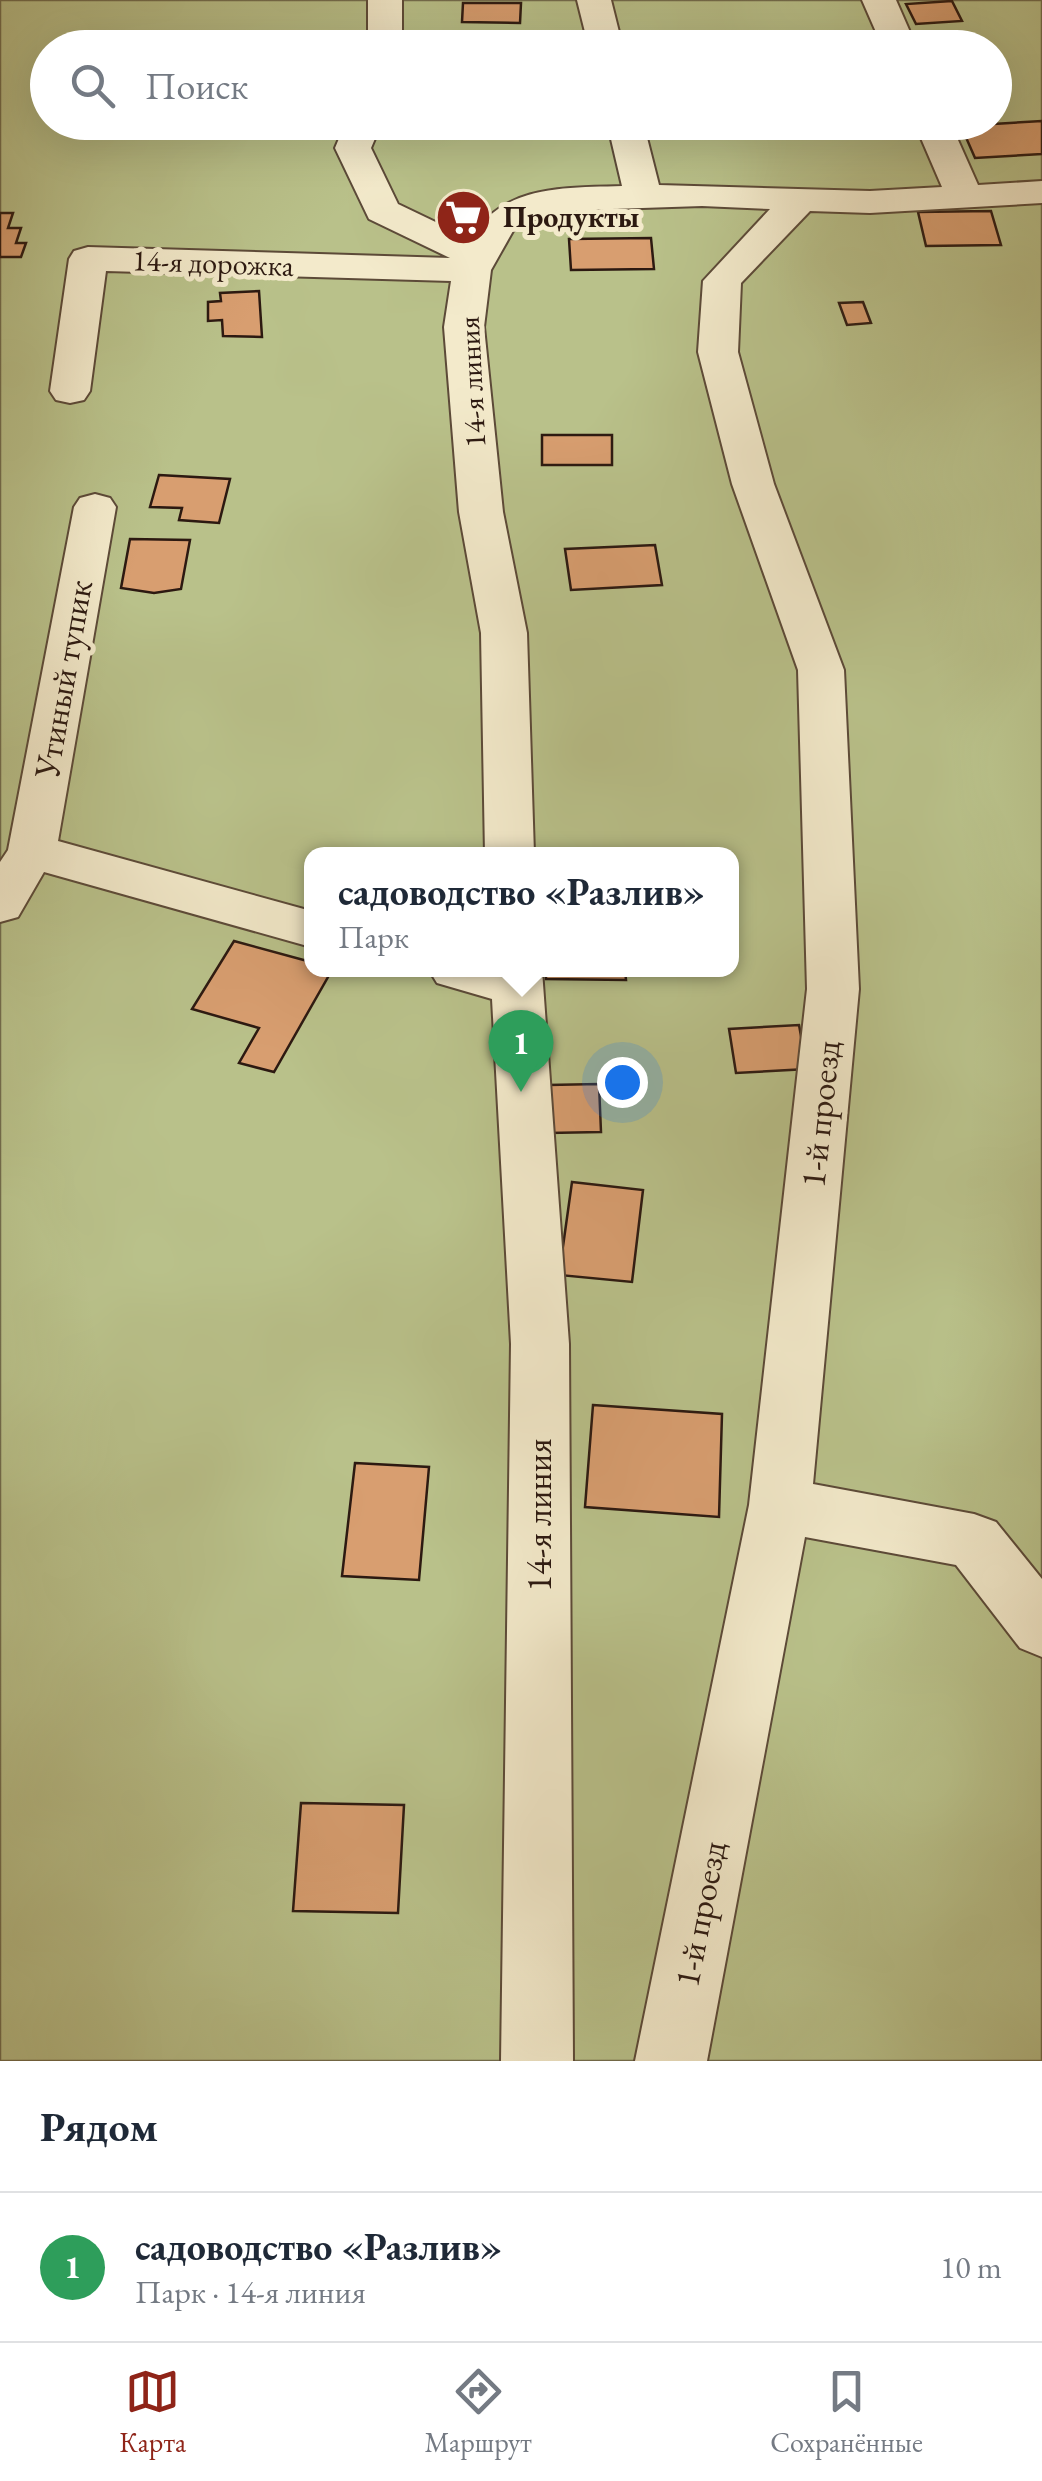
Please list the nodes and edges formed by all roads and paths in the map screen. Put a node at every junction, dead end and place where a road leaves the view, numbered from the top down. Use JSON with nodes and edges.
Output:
{"nodes":[{"id":1,"x":385,"y":0,"type":"edge"},
{"id":2,"x":594,"y":0,"type":"edge"},
{"id":3,"x":879,"y":0,"type":"edge"},
{"id":4,"x":385,"y":30,"type":"edge"},
{"id":5,"x":602,"y":30,"type":"edge"},
{"id":6,"x":892,"y":30,"type":"edge"},
{"id":7,"x":356,"y":140,"type":"edge"},
{"id":8,"x":629,"y":140,"type":"edge"},
{"id":9,"x":940,"y":140,"type":"edge"},
{"id":10,"x":1042,"y":192,"type":"edge"},
{"id":11,"x":643,"y":195,"type":"junction"},
{"id":12,"x":964,"y":195,"type":"junction"},
{"id":13,"x":798,"y":202,"type":"junction"},
{"id":14,"x":475,"y":264,"type":"junction"},
{"id":15,"x":70,"y":391,"type":"dead end"},
{"id":16,"x":95,"y":508,"type":"dead end"},
{"id":17,"x":508,"y":847,"type":"edge"},
{"id":18,"x":32,"y":851,"type":"junction"},
{"id":19,"x":0,"y":904,"type":"edge"},
{"id":20,"x":304,"y":927,"type":"edge"},
{"id":21,"x":517,"y":978,"type":"edge"},
{"id":22,"x":780,"y":1505,"type":"junction"},
{"id":23,"x":1042,"y":1628,"type":"edge"},
{"id":24,"x":537,"y":2061,"type":"edge"},
{"id":25,"x":670,"y":2061,"type":"edge"}],
"edges":[{"from":1,"to":4,"type":"street"},
{"from":2,"to":5,"type":"street"},
{"from":3,"to":6,"type":"street"},
{"from":7,"to":14,"type":"street"},
{"from":8,"to":11,"type":"street"},
{"from":9,"to":12,"type":"street"},
{"from":10,"to":12,"type":"street","name":"14-я линия"},
{"from":11,"to":13,"type":"street","name":"14-я линия"},
{"from":11,"to":14,"type":"street","name":"14-я линия"},
{"from":12,"to":13,"type":"street","name":"14-я линия"},
{"from":13,"to":22,"type":"street","name":"1-й проезд"},
{"from":14,"to":15,"type":"street","name":"14-я дорожка"},
{"from":14,"to":17,"type":"street","name":"14-я линия"},
{"from":16,"to":18,"type":"street","name":"Утиный тупик"},
{"from":18,"to":19,"type":"street","name":"Утиный тупик"},
{"from":18,"to":20,"type":"street"},
{"from":21,"to":24,"type":"street","name":"14-я линия"},
{"from":22,"to":23,"type":"street"},
{"from":22,"to":25,"type":"street","name":"1-й проезд"}]}
